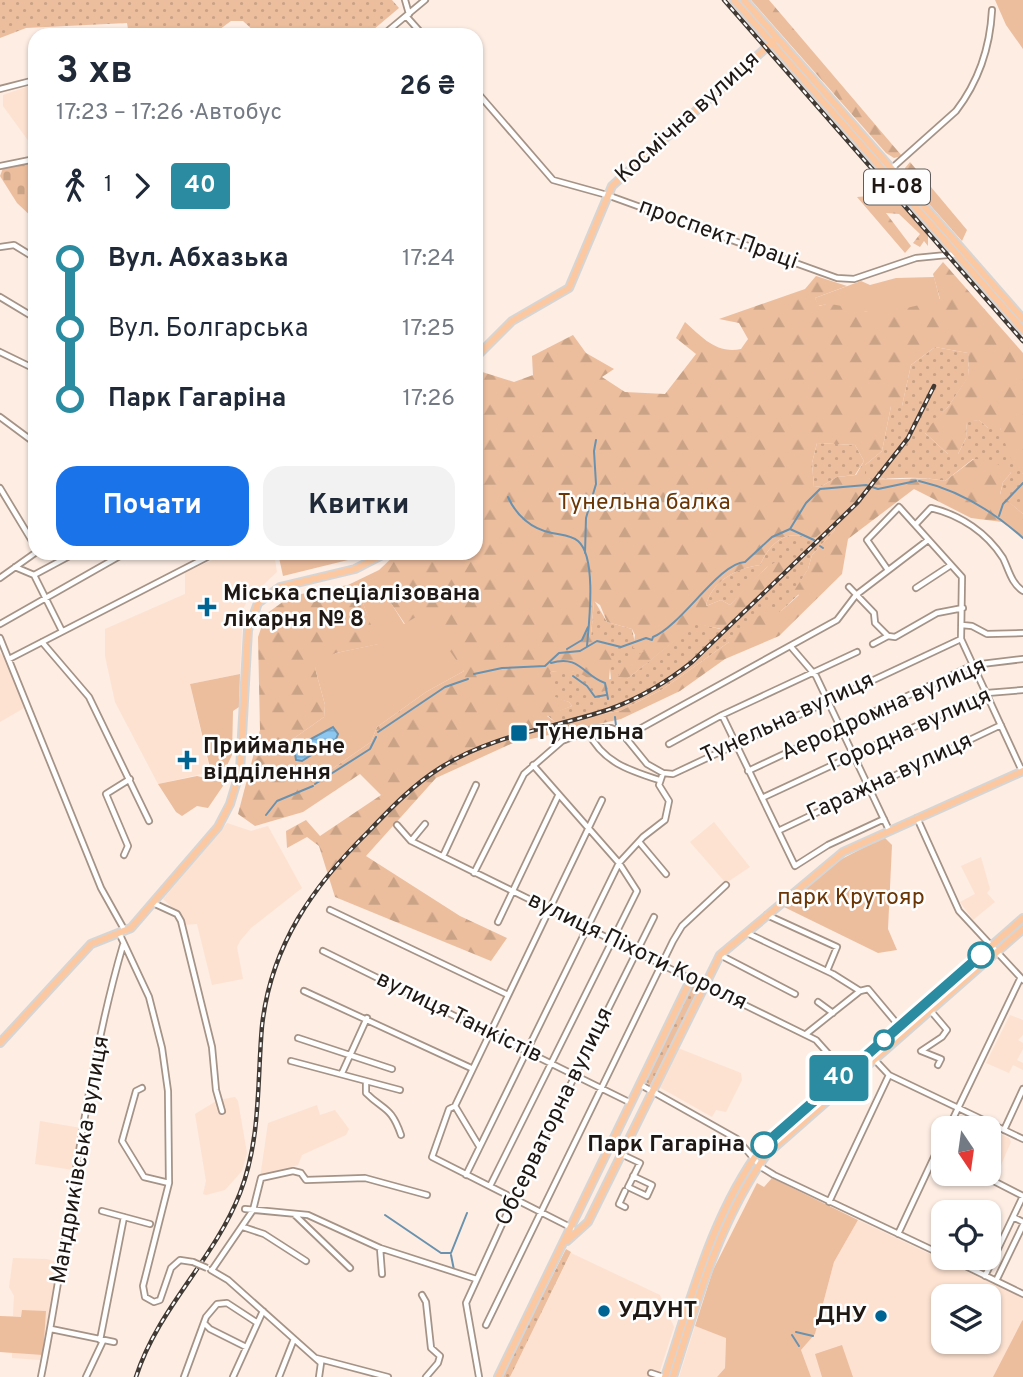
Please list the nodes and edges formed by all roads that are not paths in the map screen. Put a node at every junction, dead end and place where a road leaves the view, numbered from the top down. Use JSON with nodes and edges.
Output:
{"nodes":[{"id":1,"x":405,"y":0,"type":"edge"},
{"id":2,"x":425,"y":0,"type":"edge"},
{"id":3,"x":734,"y":0,"type":"edge"},
{"id":4,"x":744,"y":0,"type":"edge"},
{"id":5,"x":992,"y":10,"type":"dead end"},
{"id":6,"x":407,"y":15,"type":"junction"},
{"id":7,"x":391,"y":28,"type":"edge"},
{"id":8,"x":417,"y":28,"type":"edge"},
{"id":9,"x":774,"y":41,"type":"junction"},
{"id":10,"x":28,"y":82,"type":"edge"},
{"id":11,"x":0,"y":89,"type":"edge"},
{"id":12,"x":483,"y":98,"type":"edge"},
{"id":13,"x":28,"y":160,"type":"edge"},
{"id":14,"x":0,"y":166,"type":"edge"},
{"id":15,"x":889,"y":171,"type":"junction"},
{"id":16,"x":607,"y":195,"type":"junction"},
{"id":17,"x":0,"y":247,"type":"edge"},
{"id":18,"x":959,"y":252,"type":"junction"},
{"id":19,"x":28,"y":254,"type":"edge"},
{"id":20,"x":0,"y":297,"type":"edge"},
{"id":21,"x":28,"y":314,"type":"edge"},
{"id":22,"x":1023,"y":319,"type":"edge"},
{"id":23,"x":1023,"y":330,"type":"edge"},
{"id":24,"x":483,"y":350,"type":"edge"},
{"id":25,"x":0,"y":352,"type":"edge"},
{"id":26,"x":28,"y":366,"type":"edge"},
{"id":27,"x":0,"y":417,"type":"edge"},
{"id":28,"x":28,"y":438,"type":"edge"},
{"id":29,"x":0,"y":488,"type":"edge"},
{"id":30,"x":916,"y":524,"type":"junction"},
{"id":31,"x":28,"y":534,"type":"edge"},
{"id":32,"x":928,"y":540,"type":"junction"},
{"id":33,"x":28,"y":558,"type":"edge"},
{"id":34,"x":62,"y":560,"type":"edge"},
{"id":35,"x":112,"y":560,"type":"edge"},
{"id":36,"x":201,"y":560,"type":"edge"},
{"id":37,"x":374,"y":560,"type":"edge"},
{"id":38,"x":951,"y":565,"type":"junction"},
{"id":39,"x":15,"y":567,"type":"junction"},
{"id":40,"x":888,"y":570,"type":"junction"},
{"id":41,"x":34,"y":575,"type":"junction"},
{"id":42,"x":0,"y":578,"type":"edge"},
{"id":43,"x":849,"y":587,"type":"dead end"},
{"id":44,"x":916,"y":588,"type":"dead end"},
{"id":45,"x":1023,"y":591,"type":"edge"},
{"id":46,"x":856,"y":595,"type":"junction"},
{"id":47,"x":44,"y":598,"type":"junction"},
{"id":48,"x":963,"y":608,"type":"junction"},
{"id":49,"x":0,"y":624,"type":"edge"},
{"id":50,"x":962,"y":625,"type":"junction"},
{"id":51,"x":62,"y":631,"type":"junction"},
{"id":52,"x":1023,"y":633,"type":"edge"},
{"id":53,"x":888,"y":636,"type":"junction"},
{"id":54,"x":0,"y":638,"type":"edge"},
{"id":55,"x":961,"y":639,"type":"junction"},
{"id":56,"x":42,"y":642,"type":"junction"},
{"id":57,"x":873,"y":644,"type":"dead end"},
{"id":58,"x":790,"y":648,"type":"junction"},
{"id":59,"x":857,"y":652,"type":"dead end"},
{"id":60,"x":9,"y":659,"type":"junction"},
{"id":61,"x":1023,"y":659,"type":"edge"},
{"id":62,"x":973,"y":666,"type":"junction"},
{"id":63,"x":812,"y":670,"type":"junction"},
{"id":64,"x":1023,"y":690,"type":"edge"},
{"id":65,"x":987,"y":692,"type":"junction"},
{"id":66,"x":828,"y":700,"type":"junction"},
{"id":67,"x":722,"y":715,"type":"junction"},
{"id":68,"x":841,"y":725,"type":"junction"},
{"id":69,"x":1001,"y":725,"type":"junction"},
{"id":70,"x":587,"y":732,"type":"junction"},
{"id":71,"x":625,"y":737,"type":"junction"},
{"id":72,"x":735,"y":743,"type":"junction"},
{"id":73,"x":669,"y":744,"type":"dead end"},
{"id":74,"x":855,"y":754,"type":"junction"},
{"id":75,"x":533,"y":765,"type":"junction"},
{"id":76,"x":748,"y":771,"type":"junction"},
{"id":77,"x":1022,"y":771,"type":"edge"},
{"id":78,"x":663,"y":773,"type":"junction"},
{"id":79,"x":130,"y":779,"type":"junction"},
{"id":80,"x":659,"y":780,"type":"junction"},
{"id":81,"x":476,"y":785,"type":"dead end"},
{"id":82,"x":870,"y":787,"type":"junction"},
{"id":83,"x":558,"y":796,"type":"junction"},
{"id":84,"x":762,"y":798,"type":"junction"},
{"id":85,"x":602,"y":800,"type":"dead end"},
{"id":86,"x":916,"y":818,"type":"junction"},
{"id":87,"x":884,"y":819,"type":"junction"},
{"id":88,"x":149,"y":821,"type":"dead end"},
{"id":89,"x":425,"y":824,"type":"dead end"},
{"id":90,"x":397,"y":825,"type":"dead end"},
{"id":91,"x":588,"y":830,"type":"junction"},
{"id":92,"x":889,"y":830,"type":"junction"},
{"id":93,"x":778,"y":831,"type":"junction"},
{"id":94,"x":411,"y":841,"type":"junction"},
{"id":95,"x":640,"y":843,"type":"junction"},
{"id":96,"x":124,"y":855,"type":"dead end"},
{"id":97,"x":443,"y":856,"type":"junction"},
{"id":98,"x":619,"y":863,"type":"junction"},
{"id":99,"x":474,"y":873,"type":"junction"},
{"id":100,"x":666,"y":874,"type":"dead end"},
{"id":101,"x":726,"y":884,"type":"dead end"},
{"id":102,"x":512,"y":892,"type":"junction"},
{"id":103,"x":153,"y":903,"type":"junction"},
{"id":104,"x":549,"y":909,"type":"junction"},
{"id":105,"x":330,"y":910,"type":"dead end"},
{"id":106,"x":766,"y":915,"type":"junction"},
{"id":107,"x":654,"y":917,"type":"dead end"},
{"id":108,"x":1023,"y":918,"type":"edge"},
{"id":109,"x":498,"y":922,"type":"dead end"},
{"id":110,"x":587,"y":927,"type":"junction"},
{"id":111,"x":1023,"y":929,"type":"edge"},
{"id":112,"x":746,"y":932,"type":"junction"},
{"id":113,"x":123,"y":934,"type":"junction"},
{"id":114,"x":611,"y":940,"type":"junction"},
{"id":115,"x":123,"y":944,"type":"junction"},
{"id":116,"x":990,"y":947,"type":"junction"},
{"id":117,"x":323,"y":951,"type":"dead end"},
{"id":118,"x":637,"y":952,"type":"junction"},
{"id":119,"x":995,"y":954,"type":"junction"},
{"id":120,"x":720,"y":955,"type":"junction"},
{"id":121,"x":661,"y":965,"type":"junction"},
{"id":122,"x":827,"y":971,"type":"junction"},
{"id":123,"x":693,"y":980,"type":"junction"},
{"id":124,"x":1021,"y":980,"type":"edge"},
{"id":125,"x":703,"y":985,"type":"junction"},
{"id":126,"x":304,"y":991,"type":"dead end"},
{"id":127,"x":860,"y":991,"type":"junction"},
{"id":128,"x":506,"y":994,"type":"junction"},
{"id":129,"x":795,"y":994,"type":"dead end"},
{"id":130,"x":818,"y":1002,"type":"dead end"},
{"id":131,"x":930,"y":1010,"type":"junction"},
{"id":132,"x":833,"y":1013,"type":"junction"},
{"id":133,"x":367,"y":1018,"type":"junction"},
{"id":134,"x":899,"y":1026,"type":"junction"},
{"id":135,"x":489,"y":1033,"type":"junction"},
{"id":136,"x":805,"y":1035,"type":"junction"},
{"id":137,"x":298,"y":1038,"type":"dead end"},
{"id":138,"x":1,"y":1042,"type":"edge"},
{"id":139,"x":526,"y":1051,"type":"junction"},
{"id":140,"x":868,"y":1053,"type":"junction"},
{"id":141,"x":350,"y":1055,"type":"junction"},
{"id":142,"x":874,"y":1059,"type":"junction"},
{"id":143,"x":291,"y":1061,"type":"dead end"},
{"id":144,"x":551,"y":1063,"type":"junction"},
{"id":145,"x":938,"y":1065,"type":"dead end"},
{"id":146,"x":471,"y":1068,"type":"junction"},
{"id":147,"x":392,"y":1069,"type":"dead end"},
{"id":148,"x":342,"y":1073,"type":"junction"},
{"id":149,"x":845,"y":1073,"type":"junction"},
{"id":150,"x":889,"y":1075,"type":"junction"},
{"id":151,"x":576,"y":1076,"type":"junction"},
{"id":152,"x":851,"y":1079,"type":"junction"},
{"id":153,"x":366,"y":1083,"type":"junction"},
{"id":154,"x":641,"y":1085,"type":"junction"},
{"id":155,"x":142,"y":1088,"type":"dead end"},
{"id":156,"x":602,"y":1088,"type":"junction"},
{"id":157,"x":652,"y":1089,"type":"junction"},
{"id":158,"x":1023,"y":1089,"type":"edge"},
{"id":159,"x":400,"y":1090,"type":"dead end"},
{"id":160,"x":632,"y":1103,"type":"junction"},
{"id":161,"x":454,"y":1106,"type":"junction"},
{"id":162,"x":958,"y":1108,"type":"junction"},
{"id":163,"x":222,"y":1111,"type":"dead end"},
{"id":164,"x":954,"y":1116,"type":"edge"},
{"id":165,"x":1004,"y":1130,"type":"junction"},
{"id":166,"x":401,"y":1135,"type":"dead end"},
{"id":167,"x":1023,"y":1139,"type":"edge"},
{"id":168,"x":479,"y":1146,"type":"junction"},
{"id":169,"x":620,"y":1154,"type":"junction"},
{"id":170,"x":755,"y":1158,"type":"junction"},
{"id":171,"x":760,"y":1165,"type":"junction"},
{"id":172,"x":931,"y":1165,"type":"edge"},
{"id":173,"x":466,"y":1175,"type":"junction"},
{"id":174,"x":633,"y":1176,"type":"junction"},
{"id":175,"x":169,"y":1183,"type":"junction"},
{"id":176,"x":1001,"y":1185,"type":"edge"},
{"id":177,"x":490,"y":1186,"type":"junction"},
{"id":178,"x":625,"y":1191,"type":"dead end"},
{"id":179,"x":427,"y":1195,"type":"dead end"},
{"id":180,"x":515,"y":1196,"type":"junction"},
{"id":181,"x":1023,"y":1196,"type":"edge"},
{"id":182,"x":829,"y":1202,"type":"junction"},
{"id":183,"x":625,"y":1207,"type":"dead end"},
{"id":184,"x":245,"y":1209,"type":"dead end"},
{"id":185,"x":253,"y":1210,"type":"junction"},
{"id":186,"x":541,"y":1210,"type":"junction"},
{"id":187,"x":102,"y":1211,"type":"dead end"},
{"id":188,"x":294,"y":1214,"type":"junction"},
{"id":189,"x":124,"y":1217,"type":"junction"},
{"id":190,"x":1013,"y":1217,"type":"junction"},
{"id":191,"x":1023,"y":1223,"type":"edge"},
{"id":192,"x":150,"y":1224,"type":"dead end"},
{"id":193,"x":243,"y":1227,"type":"junction"},
{"id":194,"x":573,"y":1228,"type":"junction"},
{"id":195,"x":898,"y":1234,"type":"junction"},
{"id":196,"x":567,"y":1241,"type":"junction"},
{"id":197,"x":380,"y":1248,"type":"junction"},
{"id":198,"x":931,"y":1249,"type":"edge"},
{"id":199,"x":306,"y":1261,"type":"dead end"},
{"id":200,"x":350,"y":1268,"type":"dead end"},
{"id":201,"x":209,"y":1269,"type":"junction"},
{"id":202,"x":973,"y":1270,"type":"edge"},
{"id":203,"x":382,"y":1274,"type":"dead end"},
{"id":204,"x":985,"y":1276,"type":"junction"},
{"id":205,"x":476,"y":1279,"type":"junction"},
{"id":206,"x":996,"y":1281,"type":"junction"},
{"id":207,"x":1023,"y":1294,"type":"edge"},
{"id":208,"x":422,"y":1295,"type":"dead end"},
{"id":209,"x":264,"y":1311,"type":"junction"},
{"id":210,"x":204,"y":1322,"type":"junction"},
{"id":211,"x":257,"y":1322,"type":"junction"},
{"id":212,"x":486,"y":1325,"type":"dead end"},
{"id":213,"x":51,"y":1329,"type":"junction"},
{"id":214,"x":294,"y":1339,"type":"junction"},
{"id":215,"x":102,"y":1340,"type":"junction"},
{"id":216,"x":114,"y":1342,"type":"dead end"},
{"id":217,"x":246,"y":1347,"type":"junction"},
{"id":218,"x":316,"y":1358,"type":"junction"},
{"id":219,"x":651,"y":1373,"type":"dead end"},
{"id":220,"x":41,"y":1377,"type":"edge"},
{"id":221,"x":86,"y":1377,"type":"edge"},
{"id":222,"x":184,"y":1377,"type":"edge"},
{"id":223,"x":233,"y":1377,"type":"edge"},
{"id":224,"x":279,"y":1377,"type":"edge"},
{"id":225,"x":319,"y":1377,"type":"edge"},
{"id":226,"x":388,"y":1377,"type":"edge"},
{"id":227,"x":426,"y":1377,"type":"edge"},
{"id":228,"x":479,"y":1377,"type":"edge"},
{"id":229,"x":498,"y":1377,"type":"edge"},
{"id":230,"x":664,"y":1377,"type":"edge"},
{"id":231,"x":673,"y":1377,"type":"edge"}],
"edges":[{"from":1,"to":6,"type":"street"},
{"from":2,"to":6,"type":"street"},
{"from":3,"to":9,"type":"main road","number":"Н-08"},
{"from":4,"to":9,"type":"main road","number":"Н-08"},
{"from":5,"to":15,"type":"street"},
{"from":6,"to":7,"type":"street"},
{"from":6,"to":8,"type":"street"},
{"from":9,"to":15,"type":"main road","number":"Н-08"},
{"from":9,"to":16,"type":"main road","name":"Космічна вулиця"},
{"from":10,"to":11,"type":"street"},
{"from":12,"to":16,"type":"street","name":"проспект Праці"},
{"from":13,"to":14,"type":"street"},
{"from":15,"to":18,"type":"main road","number":"Н-08"},
{"from":16,"to":18,"type":"street","name":"проспект Праці"},
{"from":16,"to":24,"type":"main road","name":"Космічна вулиця"},
{"from":17,"to":19,"type":"street"},
{"from":18,"to":22,"type":"main road","number":"Н-08"},
{"from":18,"to":23,"type":"main road","number":"Н-08"},
{"from":20,"to":21,"type":"street"},
{"from":25,"to":26,"type":"street"},
{"from":27,"to":28,"type":"street"},
{"from":29,"to":31,"type":"street"},
{"from":30,"to":32,"type":"street"},
{"from":30,"to":40,"type":"street"},
{"from":30,"to":45,"type":"street"},
{"from":32,"to":38,"type":"street"},
{"from":32,"to":40,"type":"street"},
{"from":33,"to":39,"type":"street"},
{"from":34,"to":41,"type":"street"},
{"from":35,"to":47,"type":"street"},
{"from":36,"to":51,"type":"street"},
{"from":37,"to":103,"type":"main road"},
{"from":38,"to":44,"type":"street"},
{"from":38,"to":48,"type":"street"},
{"from":39,"to":41,"type":"street"},
{"from":39,"to":42,"type":"street"},
{"from":40,"to":46,"type":"street"},
{"from":41,"to":47,"type":"street"},
{"from":43,"to":46,"type":"street"},
{"from":46,"to":53,"type":"street"},
{"from":46,"to":58,"type":"street"},
{"from":47,"to":49,"type":"street"},
{"from":47,"to":51,"type":"street"},
{"from":48,"to":50,"type":"street"},
{"from":48,"to":53,"type":"street"},
{"from":50,"to":52,"type":"street"},
{"from":50,"to":55,"type":"street"},
{"from":51,"to":56,"type":"street"},
{"from":53,"to":57,"type":"street"},
{"from":54,"to":60,"type":"street"},
{"from":55,"to":62,"type":"street"},
{"from":55,"to":66,"type":"street","name":"Тунельна вулиця"},
{"from":56,"to":60,"type":"street"},
{"from":56,"to":79,"type":"street"},
{"from":58,"to":63,"type":"street"},
{"from":58,"to":71,"type":"street"},
{"from":59,"to":63,"type":"street"},
{"from":60,"to":113,"type":"street"},
{"from":61,"to":62,"type":"street","name":"Аеродромна вулиця"},
{"from":62,"to":65,"type":"street"},
{"from":62,"to":68,"type":"street","name":"Аеродромна вулиця"},
{"from":63,"to":66,"type":"street"},
{"from":63,"to":67,"type":"street"},
{"from":64,"to":65,"type":"street","name":"Городна вулиця"},
{"from":65,"to":69,"type":"street"},
{"from":65,"to":74,"type":"street","name":"Городна вулиця"},
{"from":66,"to":68,"type":"street"},
{"from":66,"to":72,"type":"street","name":"Тунельна вулиця"},
{"from":67,"to":72,"type":"street"},
{"from":67,"to":73,"type":"street"},
{"from":68,"to":74,"type":"street"},
{"from":68,"to":76,"type":"street","name":"Аеродромна вулиця"},
{"from":69,"to":77,"type":"street"},
{"from":69,"to":82,"type":"street","name":"Гаражна вулиця"},
{"from":70,"to":71,"type":"street"},
{"from":70,"to":75,"type":"street"},
{"from":70,"to":80,"type":"street"},
{"from":71,"to":78,"type":"street"},
{"from":72,"to":76,"type":"street"},
{"from":72,"to":78,"type":"street","name":"Тунельна вулиця"},
{"from":74,"to":82,"type":"street"},
{"from":74,"to":84,"type":"street","name":"Городна вулиця"},
{"from":75,"to":83,"type":"street"},
{"from":75,"to":99,"type":"street"},
{"from":76,"to":84,"type":"street"},
{"from":77,"to":86,"type":"main road"},
{"from":78,"to":80,"type":"street"},
{"from":79,"to":88,"type":"street"},
{"from":79,"to":96,"type":"street"},
{"from":80,"to":95,"type":"street"},
{"from":81,"to":97,"type":"street"},
{"from":82,"to":87,"type":"street"},
{"from":82,"to":93,"type":"street","name":"Гаражна вулиця"},
{"from":83,"to":91,"type":"street"},
{"from":83,"to":102,"type":"street"},
{"from":84,"to":93,"type":"street"},
{"from":85,"to":91,"type":"street"},
{"from":86,"to":92,"type":"main road"},
{"from":86,"to":116,"type":"street"},
{"from":87,"to":92,"type":"street"},
{"from":87,"to":93,"type":"street"},
{"from":89,"to":94,"type":"street"},
{"from":90,"to":94,"type":"street","name":"вулиця Піхоти Короля"},
{"from":91,"to":98,"type":"street"},
{"from":91,"to":104,"type":"street"},
{"from":92,"to":106,"type":"main road"},
{"from":94,"to":97,"type":"street","name":"вулиця Піхоти Короля"},
{"from":95,"to":98,"type":"street"},
{"from":95,"to":100,"type":"street"},
{"from":97,"to":99,"type":"street","name":"вулиця Піхоти Короля"},
{"from":98,"to":110,"type":"street"},
{"from":98,"to":114,"type":"street"},
{"from":99,"to":102,"type":"street","name":"вулиця Піхоти Короля"},
{"from":101,"to":121,"type":"street"},
{"from":102,"to":104,"type":"street","name":"вулиця Піхоти Короля"},
{"from":102,"to":109,"type":"street"},
{"from":103,"to":113,"type":"main road"},
{"from":103,"to":163,"type":"street"},
{"from":104,"to":110,"type":"street","name":"вулиця Піхоти Короля"},
{"from":104,"to":128,"type":"street"},
{"from":105,"to":128,"type":"street"},
{"from":106,"to":112,"type":"main road"},
{"from":106,"to":122,"type":"street"},
{"from":107,"to":118,"type":"street","name":"Обсерваторна вулиця"},
{"from":108,"to":116,"type":"main road"},
{"from":110,"to":114,"type":"street","name":"вулиця Піхоти Короля"},
{"from":110,"to":139,"type":"street"},
{"from":111,"to":119,"type":"main road"},
{"from":112,"to":120,"type":"main road"},
{"from":112,"to":122,"type":"street"},
{"from":113,"to":115,"type":"street"},
{"from":113,"to":138,"type":"main road"},
{"from":114,"to":118,"type":"street","name":"вулиця Піхоти Короля"},
{"from":114,"to":144,"type":"street"},
{"from":115,"to":175,"type":"street"},
{"from":115,"to":213,"type":"street","name":"Мандриківська вулиця"},
{"from":116,"to":119,"type":"street"},
{"from":116,"to":134,"type":"main road"},
{"from":117,"to":135,"type":"street","name":"вулиця Танкістів"},
{"from":118,"to":121,"type":"street","name":"вулиця Піхоти Короля"},
{"from":118,"to":151,"type":"street","name":"Обсерваторна вулиця"},
{"from":119,"to":124,"type":"street"},
{"from":119,"to":131,"type":"main road"},
{"from":120,"to":125,"type":"main road"},
{"from":120,"to":129,"type":"street"},
{"from":121,"to":123,"type":"street","name":"вулиця Піхоти Короля"},
{"from":121,"to":156,"type":"street"},
{"from":122,"to":127,"type":"street"},
{"from":123,"to":125,"type":"main road","name":"вулиця Піхоти Короля"},
{"from":123,"to":154,"type":"main road"},
{"from":124,"to":162,"type":"street"},
{"from":125,"to":136,"type":"street","name":"вулиця Піхоти Короля"},
{"from":125,"to":157,"type":"main road"},
{"from":126,"to":133,"type":"street"},
{"from":127,"to":132,"type":"street"},
{"from":127,"to":134,"type":"street"},
{"from":128,"to":135,"type":"street"},
{"from":130,"to":132,"type":"street"},
{"from":131,"to":142,"type":"main road"},
{"from":131,"to":145,"type":"street"},
{"from":132,"to":136,"type":"street"},
{"from":133,"to":141,"type":"street"},
{"from":133,"to":146,"type":"street"},
{"from":134,"to":140,"type":"main road"},
{"from":135,"to":139,"type":"street","name":"вулиця Танкістів"},
{"from":135,"to":146,"type":"street"},
{"from":136,"to":149,"type":"street","name":"вулиця Піхоти Короля"},
{"from":137,"to":141,"type":"street"},
{"from":139,"to":144,"type":"street","name":"вулиця Танкістів"},
{"from":139,"to":168,"type":"street"},
{"from":140,"to":142,"type":"street"},
{"from":140,"to":149,"type":"main road"},
{"from":141,"to":147,"type":"street"},
{"from":141,"to":148,"type":"street"},
{"from":142,"to":150,"type":"street"},
{"from":142,"to":152,"type":"main road"},
{"from":143,"to":148,"type":"street"},
{"from":144,"to":151,"type":"street","name":"вулиця Танкістів"},
{"from":144,"to":177,"type":"street"},
{"from":146,"to":161,"type":"street"},
{"from":148,"to":153,"type":"street"},
{"from":149,"to":152,"type":"street","name":"вулиця Піхоти Короля"},
{"from":149,"to":170,"type":"main road"},
{"from":150,"to":162,"type":"street"},
{"from":150,"to":182,"type":"street"},
{"from":151,"to":156,"type":"street","name":"вулиця Танкістів"},
{"from":151,"to":180,"type":"street","name":"Обсерваторна вулиця"},
{"from":152,"to":171,"type":"main road"},
{"from":153,"to":159,"type":"street"},
{"from":153,"to":166,"type":"street"},
{"from":154,"to":157,"type":"street"},
{"from":154,"to":160,"type":"main road"},
{"from":155,"to":175,"type":"street"},
{"from":156,"to":160,"type":"street","name":"вулиця Танкістів"},
{"from":156,"to":186,"type":"street"},
{"from":157,"to":169,"type":"main road"},
{"from":157,"to":170,"type":"street"},
{"from":158,"to":165,"type":"street"},
{"from":160,"to":194,"type":"main road"},
{"from":161,"to":168,"type":"street"},
{"from":161,"to":173,"type":"street"},
{"from":162,"to":164,"type":"street"},
{"from":162,"to":165,"type":"street"},
{"from":165,"to":167,"type":"street"},
{"from":168,"to":173,"type":"street"},
{"from":169,"to":174,"type":"street"},
{"from":169,"to":196,"type":"main road"},
{"from":170,"to":171,"type":"street"},
{"from":170,"to":230,"type":"main road"},
{"from":171,"to":182,"type":"street"},
{"from":171,"to":231,"type":"main road"},
{"from":172,"to":195,"type":"street"},
{"from":173,"to":177,"type":"street"},
{"from":174,"to":174,"type":"street"},
{"from":175,"to":201,"type":"street","bridge":true},
{"from":176,"to":181,"type":"street"},
{"from":177,"to":180,"type":"street"},
{"from":178,"to":183,"type":"street"},
{"from":179,"to":185,"type":"street"},
{"from":180,"to":186,"type":"street"},
{"from":180,"to":205,"type":"street","name":"Обсерваторна вулиця"},
{"from":181,"to":190,"type":"street"},
{"from":182,"to":195,"type":"street"},
{"from":184,"to":185,"type":"street"},
{"from":185,"to":188,"type":"street"},
{"from":185,"to":193,"type":"street"},
{"from":186,"to":194,"type":"street"},
{"from":186,"to":212,"type":"street"},
{"from":187,"to":189,"type":"street"},
{"from":188,"to":197,"type":"street"},
{"from":188,"to":200,"type":"street"},
{"from":189,"to":192,"type":"street"},
{"from":189,"to":215,"type":"street"},
{"from":190,"to":191,"type":"street"},
{"from":190,"to":204,"type":"street"},
{"from":191,"to":206,"type":"street"},
{"from":193,"to":199,"type":"street"},
{"from":193,"to":201,"type":"street"},
{"from":194,"to":196,"type":"main road"},
{"from":195,"to":198,"type":"street"},
{"from":196,"to":229,"type":"main road"},
{"from":197,"to":203,"type":"street"},
{"from":197,"to":205,"type":"street"},
{"from":201,"to":209,"type":"street"},
{"from":202,"to":204,"type":"street"},
{"from":204,"to":206,"type":"street"},
{"from":205,"to":228,"type":"street","name":"Обсерваторна вулиця"},
{"from":206,"to":207,"type":"street"},
{"from":208,"to":227,"type":"street"},
{"from":209,"to":211,"type":"street"},
{"from":209,"to":214,"type":"street"},
{"from":210,"to":211,"type":"street"},
{"from":210,"to":217,"type":"street"},
{"from":210,"to":222,"type":"street"},
{"from":211,"to":217,"type":"street"},
{"from":213,"to":215,"type":"street"},
{"from":213,"to":220,"type":"street","name":"Мандриківська вулиця"},
{"from":214,"to":218,"type":"street"},
{"from":214,"to":224,"type":"street"},
{"from":215,"to":216,"type":"street"},
{"from":215,"to":221,"type":"street"},
{"from":217,"to":223,"type":"street"},
{"from":218,"to":225,"type":"street"},
{"from":218,"to":226,"type":"street"},
{"from":219,"to":230,"type":"street"}]}
